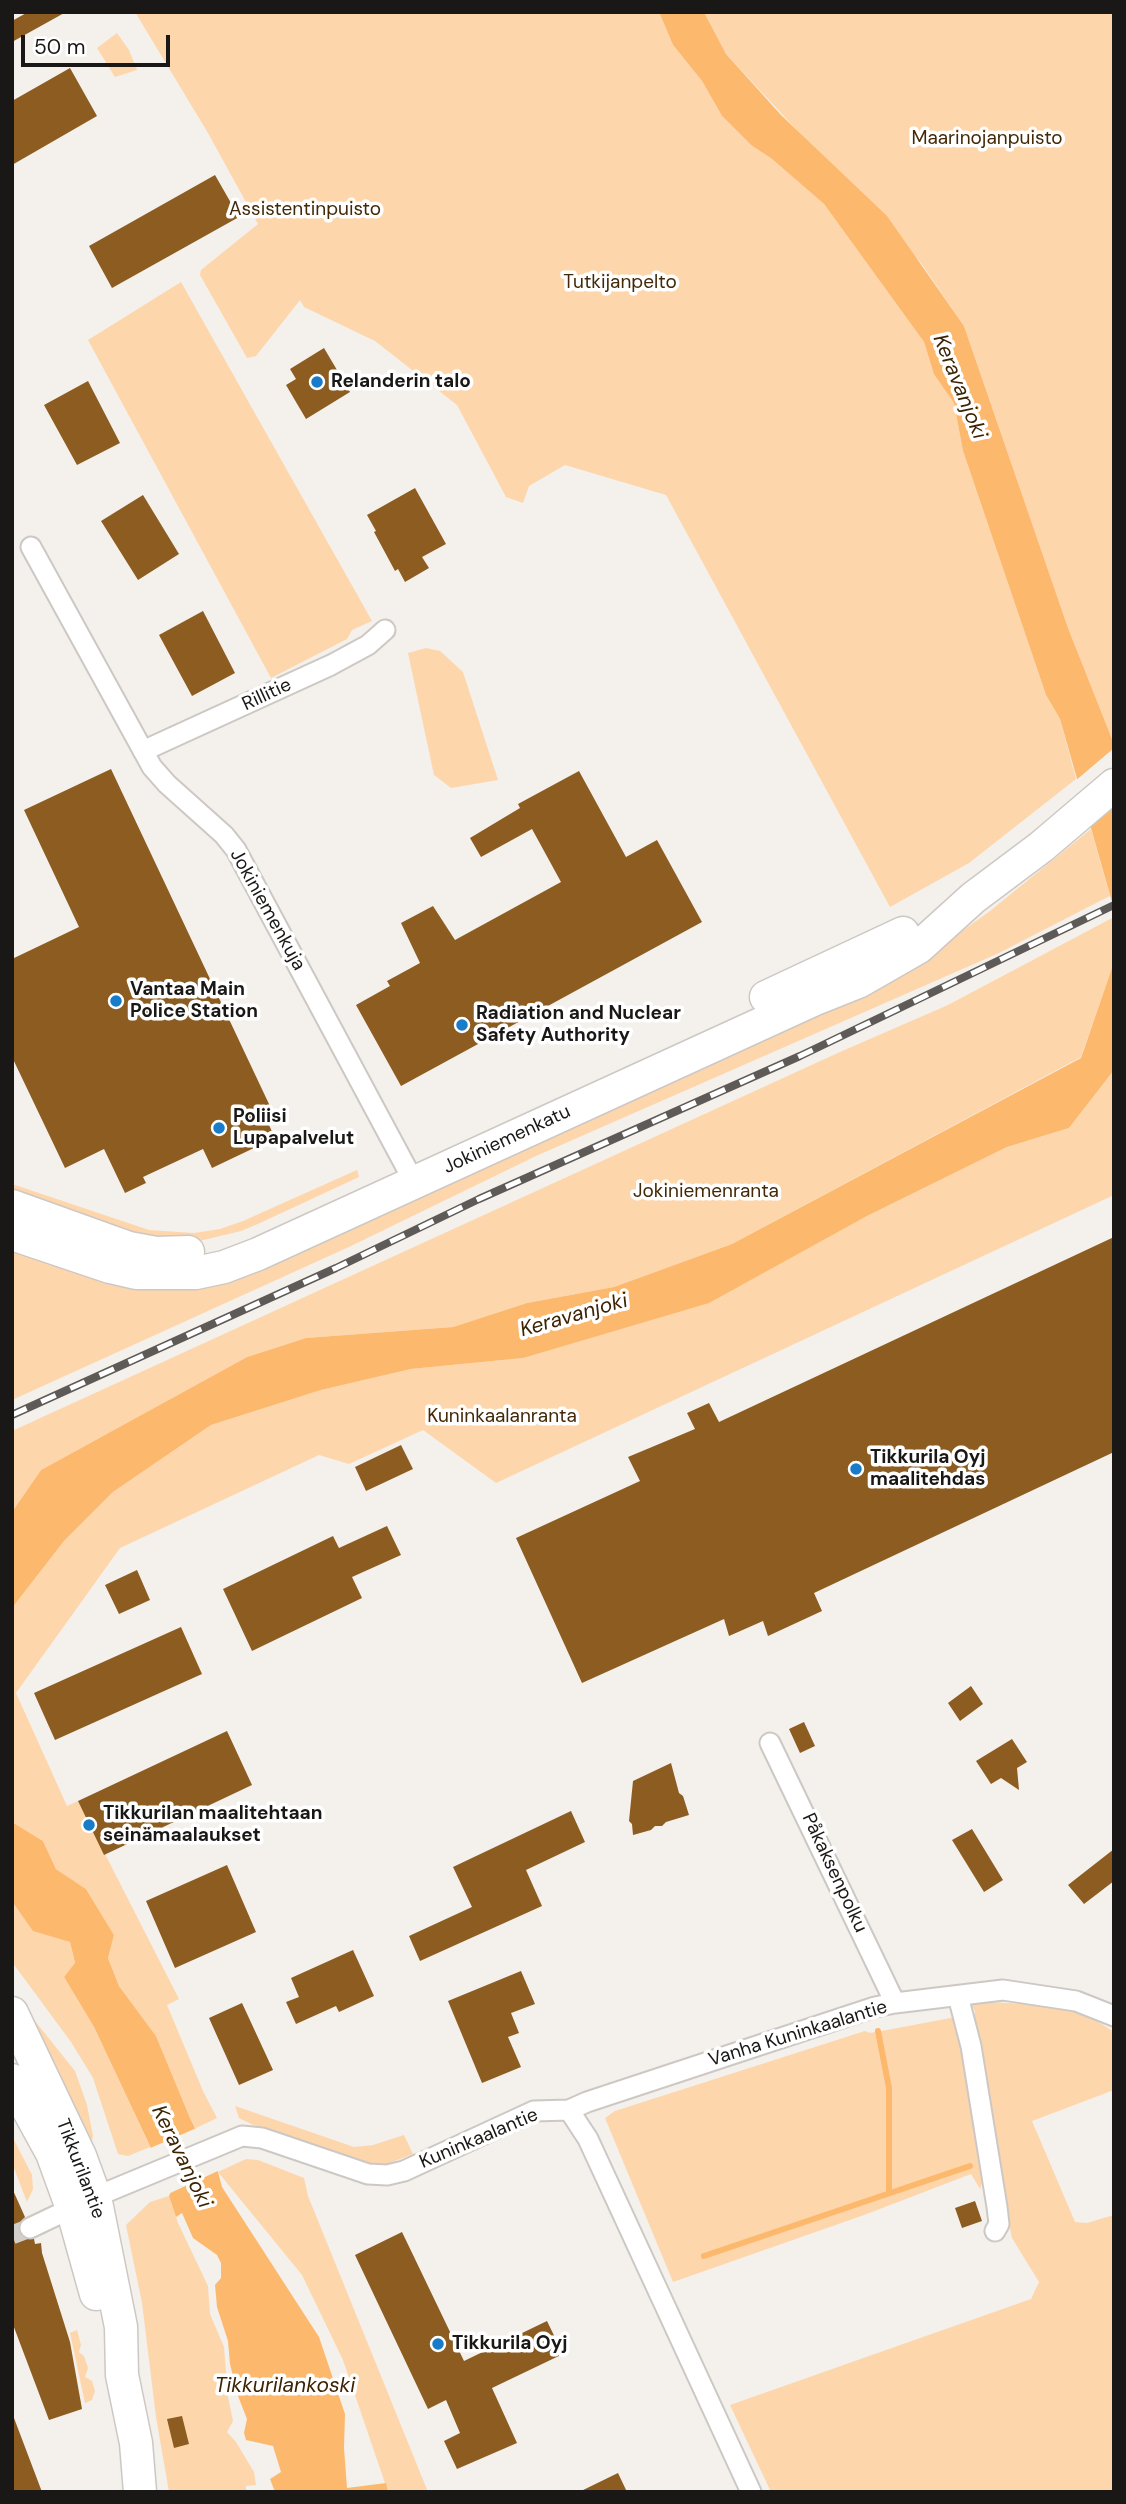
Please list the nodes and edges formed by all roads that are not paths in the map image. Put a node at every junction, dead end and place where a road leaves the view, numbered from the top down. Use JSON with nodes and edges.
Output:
{"nodes":[{"id":1,"x":31,"y":547,"type":"dead end"},
{"id":2,"x":385,"y":630,"type":"dead end"},
{"id":3,"x":143,"y":751,"type":"junction"},
{"id":4,"x":1114,"y":785,"type":"edge"},
{"id":5,"x":409,"y":1174,"type":"junction"},
{"id":6,"x":12,"y":1206,"type":"edge"},
{"id":7,"x":12,"y":1234,"type":"edge"},
{"id":8,"x":770,"y":1743,"type":"dead end"},
{"id":9,"x":958,"y":1996,"type":"junction"},
{"id":10,"x":895,"y":2003,"type":"junction"},
{"id":11,"x":12,"y":2013,"type":"edge"},
{"id":12,"x":1114,"y":2016,"type":"edge"},
{"id":13,"x":12,"y":2080,"type":"edge"},
{"id":14,"x":569,"y":2110,"type":"junction"},
{"id":15,"x":84,"y":2202,"type":"junction"},
{"id":16,"x":30,"y":2228,"type":"tunnel mouth"},
{"id":17,"x":995,"y":2231,"type":"dead end"},
{"id":18,"x":140,"y":2492,"type":"edge"},
{"id":19,"x":751,"y":2492,"type":"edge"}],
"edges":[{"from":1,"to":3,"type":"street","name":"Jokiniemenkuja"},
{"from":2,"to":3,"type":"street","name":"Rillitie"},
{"from":3,"to":5,"type":"street","name":"Jokiniemenkuja"},
{"from":4,"to":5,"type":"main road","name":"Jokiniemenkatu"},
{"from":5,"to":6,"type":"main road","name":"Jokiniemenkatu"},
{"from":5,"to":7,"type":"main road","name":"Jokiniemenkatu"},
{"from":8,"to":10,"type":"street","name":"Påkaksenpolku"},
{"from":9,"to":10,"type":"street","name":"Vanha Kuninkaalantie"},
{"from":9,"to":12,"type":"street","name":"Vanha Kuninkaalantie"},
{"from":9,"to":17,"type":"street"},
{"from":10,"to":14,"type":"street","name":"Vanha Kuninkaalantie"},
{"from":11,"to":15,"type":"main road","name":"Tikkurilantie"},
{"from":13,"to":15,"type":"main road","name":"Tikkurilantie"},
{"from":14,"to":15,"type":"street","name":"Kuninkaalantie"},
{"from":14,"to":19,"type":"street"},
{"from":15,"to":16,"type":"street","name":"Kuninkaalantie"},
{"from":15,"to":18,"type":"main road","name":"Tikkurilantie"}]}
